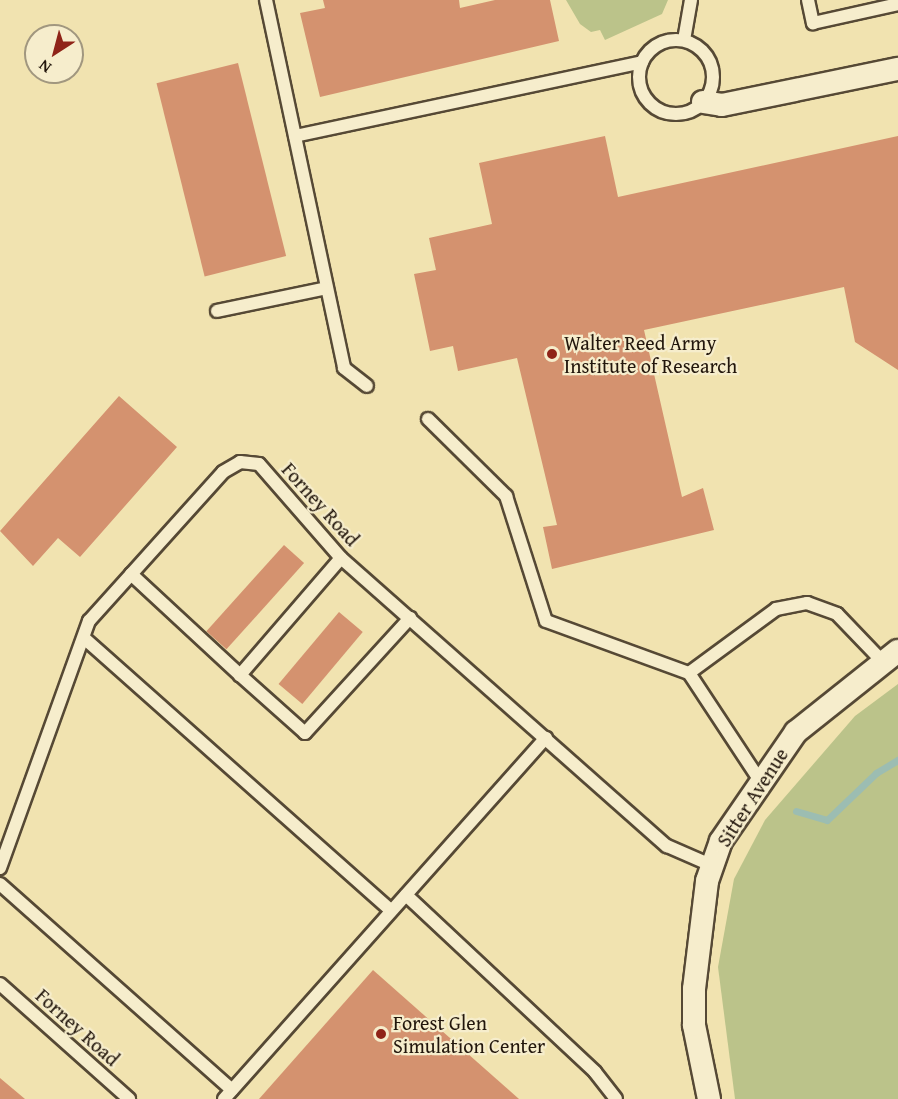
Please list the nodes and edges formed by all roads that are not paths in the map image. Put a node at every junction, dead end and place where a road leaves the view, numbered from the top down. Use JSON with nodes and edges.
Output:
{"nodes":[{"id":1,"x":266,"y":0,"type":"edge"},
{"id":2,"x":691,"y":0,"type":"edge"},
{"id":3,"x":808,"y":0,"type":"edge"},
{"id":4,"x":898,"y":4,"type":"edge"},
{"id":5,"x":684,"y":40,"type":"junction"},
{"id":6,"x":642,"y":62,"type":"junction"},
{"id":7,"x":898,"y":69,"type":"edge"},
{"id":8,"x":704,"y":102,"type":"junction"},
{"id":9,"x":295,"y":136,"type":"junction"},
{"id":10,"x":327,"y":288,"type":"junction"},
{"id":11,"x":217,"y":311,"type":"dead end"},
{"id":12,"x":367,"y":386,"type":"dead end"},
{"id":13,"x":428,"y":419,"type":"dead end"},
{"id":14,"x":341,"y":558,"type":"junction"},
{"id":15,"x":131,"y":574,"type":"junction"},
{"id":16,"x":410,"y":618,"type":"junction"},
{"id":17,"x":84,"y":638,"type":"junction"},
{"id":18,"x":891,"y":657,"type":"edge"},
{"id":19,"x":689,"y":673,"type":"junction"},
{"id":20,"x":240,"y":675,"type":"junction"},
{"id":21,"x":546,"y":737,"type":"junction"},
{"id":22,"x":759,"y":779,"type":"junction"},
{"id":23,"x":711,"y":865,"type":"junction"},
{"id":24,"x":0,"y":868,"type":"edge"},
{"id":25,"x":0,"y":884,"type":"edge"},
{"id":26,"x":406,"y":895,"type":"junction"},
{"id":27,"x":390,"y":910,"type":"junction"},
{"id":28,"x":0,"y":984,"type":"edge"},
{"id":29,"x":228,"y":1095,"type":"edge"},
{"id":30,"x":129,"y":1099,"type":"edge"},
{"id":31,"x":616,"y":1099,"type":"edge"},
{"id":32,"x":709,"y":1099,"type":"edge"}],
"edges":[{"from":1,"to":9,"type":"lane"},
{"from":2,"to":5,"type":"lane"},
{"from":3,"to":4,"type":"lane"},
{"from":5,"to":6,"type":"lane"},
{"from":5,"to":8,"type":"lane"},
{"from":6,"to":8,"type":"lane"},
{"from":6,"to":9,"type":"lane"},
{"from":7,"to":8,"type":"street"},
{"from":9,"to":10,"type":"lane"},
{"from":10,"to":11,"type":"lane"},
{"from":10,"to":12,"type":"lane"},
{"from":13,"to":19,"type":"lane"},
{"from":14,"to":15,"type":"lane","name":"Forney Road"},
{"from":14,"to":16,"type":"lane","name":"Forney Road"},
{"from":14,"to":20,"type":"lane"},
{"from":15,"to":17,"type":"lane","name":"Forney Road"},
{"from":15,"to":20,"type":"lane"},
{"from":16,"to":20,"type":"lane"},
{"from":16,"to":21,"type":"lane","name":"Forney Road"},
{"from":17,"to":24,"type":"lane","name":"Forney Road"},
{"from":17,"to":27,"type":"lane"},
{"from":18,"to":19,"type":"lane"},
{"from":18,"to":22,"type":"street","name":"Sitter Avenue"},
{"from":19,"to":22,"type":"lane"},
{"from":21,"to":23,"type":"lane","name":"Forney Road"},
{"from":21,"to":26,"type":"lane"},
{"from":22,"to":23,"type":"street","name":"Sitter Avenue"},
{"from":23,"to":32,"type":"street","name":"Sitter Avenue"},
{"from":25,"to":29,"type":"lane"},
{"from":26,"to":27,"type":"lane"},
{"from":26,"to":31,"type":"lane"},
{"from":27,"to":29,"type":"lane"},
{"from":28,"to":30,"type":"lane","name":"Forney Road"}]}
